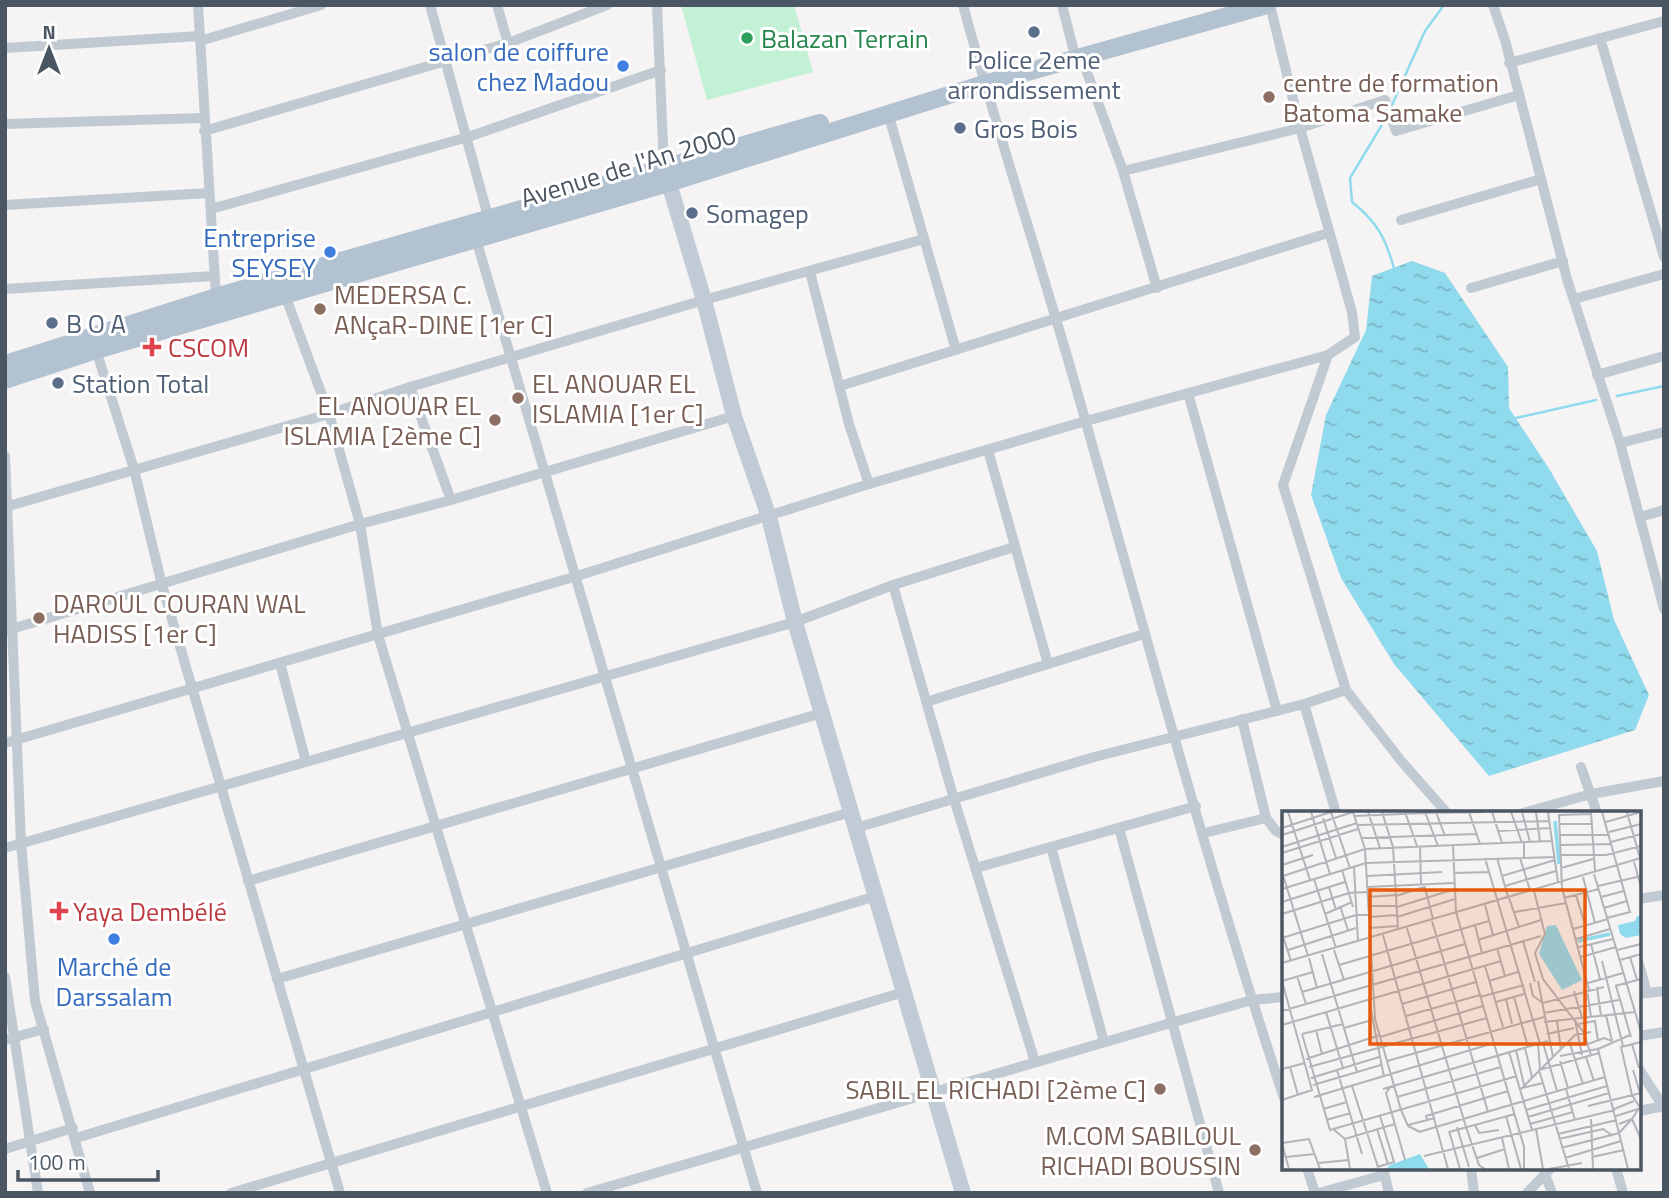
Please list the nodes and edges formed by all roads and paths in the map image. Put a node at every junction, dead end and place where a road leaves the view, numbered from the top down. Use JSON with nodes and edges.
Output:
{"nodes":[{"id":1,"x":198,"y":5,"type":"edge"},
{"id":2,"x":321,"y":5,"type":"edge"},
{"id":3,"x":430,"y":5,"type":"edge"},
{"id":4,"x":496,"y":5,"type":"edge"},
{"id":5,"x":607,"y":5,"type":"edge"},
{"id":6,"x":657,"y":5,"type":"edge"},
{"id":7,"x":963,"y":5,"type":"edge"},
{"id":8,"x":1062,"y":5,"type":"edge"},
{"id":9,"x":1223,"y":5,"type":"edge"},
{"id":10,"x":1269,"y":5,"type":"edge"},
{"id":11,"x":1493,"y":5,"type":"edge"},
{"id":12,"x":1664,"y":21,"type":"edge"},
{"id":13,"x":200,"y":38,"type":"junction"},
{"id":14,"x":1600,"y":38,"type":"junction"},
{"id":15,"x":508,"y":43,"type":"junction"},
{"id":16,"x":5,"y":48,"type":"edge"},
{"id":17,"x":1077,"y":52,"type":"junction"},
{"id":18,"x":447,"y":61,"type":"junction"},
{"id":19,"x":1509,"y":63,"type":"junction"},
{"id":20,"x":661,"y":70,"type":"junction"},
{"id":21,"x":983,"y":80,"type":"junction"},
{"id":22,"x":1519,"y":95,"type":"junction"},
{"id":23,"x":888,"y":113,"type":"junction"},
{"id":24,"x":203,"y":118,"type":"junction"},
{"id":25,"x":5,"y":124,"type":"edge"},
{"id":26,"x":1300,"y":128,"type":"junction"},
{"id":27,"x":204,"y":131,"type":"junction"},
{"id":28,"x":468,"y":137,"type":"junction"},
{"id":29,"x":1124,"y":171,"type":"junction"},
{"id":30,"x":666,"y":176,"type":"junction"},
{"id":31,"x":1541,"y":179,"type":"junction"},
{"id":32,"x":209,"y":193,"type":"junction"},
{"id":33,"x":5,"y":205,"type":"edge"},
{"id":34,"x":211,"y":209,"type":"junction"},
{"id":35,"x":489,"y":220,"type":"junction"},
{"id":36,"x":1401,"y":220,"type":"dead end"},
{"id":37,"x":1328,"y":233,"type":"junction"},
{"id":38,"x":476,"y":239,"type":"junction"},
{"id":39,"x":924,"y":239,"type":"junction"},
{"id":40,"x":1664,"y":257,"type":"edge"},
{"id":41,"x":1563,"y":261,"type":"junction"},
{"id":42,"x":810,"y":272,"type":"junction"},
{"id":43,"x":1664,"y":274,"type":"edge"},
{"id":44,"x":214,"y":276,"type":"junction"},
{"id":45,"x":1157,"y":288,"type":"junction"},
{"id":46,"x":1471,"y":288,"type":"dead end"},
{"id":47,"x":5,"y":289,"type":"edge"},
{"id":48,"x":285,"y":295,"type":"junction"},
{"id":49,"x":216,"y":297,"type":"junction"},
{"id":50,"x":1574,"y":299,"type":"junction"},
{"id":51,"x":704,"y":300,"type":"junction"},
{"id":52,"x":1056,"y":317,"type":"junction"},
{"id":53,"x":96,"y":350,"type":"junction"},
{"id":54,"x":956,"y":350,"type":"junction"},
{"id":55,"x":1328,"y":355,"type":"junction"},
{"id":56,"x":1664,"y":356,"type":"edge"},
{"id":57,"x":511,"y":357,"type":"junction"},
{"id":58,"x":5,"y":364,"type":"edge"},
{"id":59,"x":1597,"y":375,"type":"junction"},
{"id":60,"x":5,"y":380,"type":"edge"},
{"id":61,"x":840,"y":386,"type":"junction"},
{"id":62,"x":410,"y":387,"type":"junction"},
{"id":63,"x":1188,"y":393,"type":"junction"},
{"id":64,"x":329,"y":414,"type":"junction"},
{"id":65,"x":734,"y":416,"type":"junction"},
{"id":66,"x":1086,"y":421,"type":"junction"},
{"id":67,"x":1664,"y":432,"type":"edge"},
{"id":68,"x":1620,"y":443,"type":"junction"},
{"id":69,"x":988,"y":450,"type":"junction"},
{"id":70,"x":5,"y":456,"type":"edge"},
{"id":71,"x":134,"y":469,"type":"junction"},
{"id":72,"x":545,"y":472,"type":"junction"},
{"id":73,"x":869,"y":484,"type":"junction"},
{"id":74,"x":450,"y":500,"type":"junction"},
{"id":75,"x":7,"y":507,"type":"edge"},
{"id":76,"x":1664,"y":510,"type":"edge"},
{"id":77,"x":769,"y":517,"type":"junction"},
{"id":78,"x":1640,"y":517,"type":"junction"},
{"id":79,"x":360,"y":524,"type":"junction"},
{"id":80,"x":1014,"y":547,"type":"junction"},
{"id":81,"x":577,"y":576,"type":"junction"},
{"id":82,"x":162,"y":585,"type":"junction"},
{"id":83,"x":893,"y":585,"type":"junction"},
{"id":84,"x":1664,"y":609,"type":"edge"},
{"id":85,"x":795,"y":622,"type":"junction"},
{"id":86,"x":8,"y":630,"type":"edge"},
{"id":87,"x":1144,"y":634,"type":"junction"},
{"id":88,"x":377,"y":635,"type":"junction"},
{"id":89,"x":280,"y":663,"type":"junction"},
{"id":90,"x":1048,"y":664,"type":"junction"},
{"id":91,"x":606,"y":675,"type":"junction"},
{"id":92,"x":193,"y":688,"type":"junction"},
{"id":93,"x":1346,"y":690,"type":"junction"},
{"id":94,"x":926,"y":702,"type":"junction"},
{"id":95,"x":1304,"y":704,"type":"junction"},
{"id":96,"x":1277,"y":711,"type":"junction"},
{"id":97,"x":822,"y":713,"type":"junction"},
{"id":98,"x":1242,"y":719,"type":"junction"},
{"id":99,"x":407,"y":733,"type":"junction"},
{"id":100,"x":1175,"y":736,"type":"junction"},
{"id":101,"x":18,"y":739,"type":"junction"},
{"id":102,"x":5,"y":743,"type":"edge"},
{"id":103,"x":306,"y":762,"type":"junction"},
{"id":104,"x":1581,"y":767,"type":"dead end"},
{"id":105,"x":632,"y":768,"type":"junction"},
{"id":106,"x":1664,"y":781,"type":"edge"},
{"id":107,"x":221,"y":786,"type":"junction"},
{"id":108,"x":1591,"y":793,"type":"junction"},
{"id":109,"x":954,"y":799,"type":"junction"},
{"id":110,"x":1196,"y":806,"type":"junction"},
{"id":111,"x":1335,"y":811,"type":"edge"},
{"id":112,"x":1445,"y":811,"type":"edge"},
{"id":113,"x":1529,"y":811,"type":"edge"},
{"id":114,"x":1596,"y":811,"type":"edge"},
{"id":115,"x":1266,"y":818,"type":"junction"},
{"id":116,"x":853,"y":820,"type":"junction"},
{"id":117,"x":436,"y":826,"type":"junction"},
{"id":118,"x":1119,"y":828,"type":"junction"},
{"id":119,"x":1204,"y":833,"type":"junction"},
{"id":120,"x":1282,"y":834,"type":"edge"},
{"id":121,"x":21,"y":843,"type":"junction"},
{"id":122,"x":1051,"y":847,"type":"junction"},
{"id":123,"x":5,"y":848,"type":"edge"},
{"id":124,"x":661,"y":867,"type":"junction"},
{"id":125,"x":976,"y":868,"type":"junction"},
{"id":126,"x":248,"y":881,"type":"junction"},
{"id":127,"x":1664,"y":895,"type":"edge"},
{"id":128,"x":876,"y":897,"type":"junction"},
{"id":129,"x":1641,"y":899,"type":"edge"},
{"id":130,"x":465,"y":925,"type":"junction"},
{"id":131,"x":687,"y":954,"type":"junction"},
{"id":132,"x":5,"y":977,"type":"edge"},
{"id":133,"x":277,"y":979,"type":"junction"},
{"id":134,"x":1664,"y":990,"type":"edge"},
{"id":135,"x":904,"y":992,"type":"junction"},
{"id":136,"x":1643,"y":993,"type":"edge"},
{"id":137,"x":1282,"y":997,"type":"edge"},
{"id":138,"x":1252,"y":1000,"type":"junction"},
{"id":139,"x":7,"y":1007,"type":"edge"},
{"id":140,"x":492,"y":1013,"type":"junction"},
{"id":141,"x":1174,"y":1022,"type":"junction"},
{"id":142,"x":44,"y":1028,"type":"junction"},
{"id":143,"x":1664,"y":1032,"type":"edge"},
{"id":144,"x":1641,"y":1036,"type":"edge"},
{"id":145,"x":10,"y":1039,"type":"edge"},
{"id":146,"x":1104,"y":1042,"type":"junction"},
{"id":147,"x":714,"y":1047,"type":"junction"},
{"id":148,"x":1035,"y":1062,"type":"junction"},
{"id":149,"x":304,"y":1070,"type":"junction"},
{"id":150,"x":1641,"y":1072,"type":"edge"},
{"id":151,"x":933,"y":1091,"type":"junction"},
{"id":152,"x":1282,"y":1092,"type":"edge"},
{"id":153,"x":520,"y":1106,"type":"junction"},
{"id":154,"x":1664,"y":1106,"type":"edge"},
{"id":155,"x":1641,"y":1111,"type":"edge"},
{"id":156,"x":74,"y":1133,"type":"junction"},
{"id":157,"x":30,"y":1141,"type":"junction"},
{"id":158,"x":743,"y":1146,"type":"junction"},
{"id":159,"x":5,"y":1149,"type":"edge"},
{"id":160,"x":331,"y":1163,"type":"junction"},
{"id":161,"x":1308,"y":1170,"type":"edge"},
{"id":162,"x":1471,"y":1170,"type":"edge"},
{"id":163,"x":1547,"y":1170,"type":"edge"},
{"id":164,"x":1617,"y":1170,"type":"edge"},
{"id":165,"x":1383,"y":1171,"type":"edge"},
{"id":166,"x":1343,"y":1189,"type":"edge"},
{"id":167,"x":234,"y":1192,"type":"edge"},
{"id":168,"x":958,"y":1192,"type":"edge"},
{"id":169,"x":38,"y":1193,"type":"edge"},
{"id":170,"x":90,"y":1193,"type":"edge"},
{"id":171,"x":340,"y":1193,"type":"edge"},
{"id":172,"x":547,"y":1193,"type":"edge"},
{"id":173,"x":587,"y":1193,"type":"edge"},
{"id":174,"x":757,"y":1193,"type":"edge"},
{"id":175,"x":1219,"y":1193,"type":"edge"},
{"id":176,"x":1317,"y":1193,"type":"edge"},
{"id":177,"x":1389,"y":1193,"type":"edge"},
{"id":178,"x":1475,"y":1193,"type":"edge"},
{"id":179,"x":1527,"y":1193,"type":"edge"},
{"id":180,"x":1552,"y":1193,"type":"edge"},
{"id":181,"x":1623,"y":1193,"type":"edge"}],
"edges":[{"from":1,"to":13,"type":"street"},
{"from":2,"to":13,"type":"street"},
{"from":3,"to":18,"type":"street"},
{"from":4,"to":15,"type":"street"},
{"from":5,"to":15,"type":"street"},
{"from":6,"to":20,"type":"street"},
{"from":7,"to":21,"type":"street"},
{"from":8,"to":17,"type":"street"},
{"from":9,"to":17,"type":"main road","name":"Avenue de l'An 2000"},
{"from":10,"to":17,"type":"main road","name":"Avenue de l'An 2000"},
{"from":10,"to":26,"type":"street"},
{"from":11,"to":19,"type":"street"},
{"from":12,"to":14,"type":"street"},
{"from":13,"to":16,"type":"street"},
{"from":13,"to":24,"type":"street"},
{"from":14,"to":19,"type":"street"},
{"from":14,"to":40,"type":"street"},
{"from":15,"to":18,"type":"street"},
{"from":17,"to":21,"type":"main road","name":"Avenue de l'An 2000"},
{"from":17,"to":29,"type":"street"},
{"from":18,"to":27,"type":"street"},
{"from":18,"to":28,"type":"street"},
{"from":19,"to":22,"type":"street"},
{"from":20,"to":28,"type":"street"},
{"from":20,"to":30,"type":"street"},
{"from":21,"to":23,"type":"main road","name":"Avenue de l'An 2000"},
{"from":21,"to":30,"type":"main road","name":"Avenue de l'An 2000"},
{"from":21,"to":52,"type":"street"},
{"from":22,"to":26,"type":"street"},
{"from":22,"to":31,"type":"street"},
{"from":23,"to":30,"type":"main road","name":"Avenue de l'An 2000"},
{"from":23,"to":39,"type":"street"},
{"from":24,"to":25,"type":"street"},
{"from":24,"to":27,"type":"street"},
{"from":26,"to":29,"type":"street"},
{"from":26,"to":37,"type":"street"},
{"from":27,"to":32,"type":"street"},
{"from":28,"to":34,"type":"street"},
{"from":28,"to":35,"type":"street"},
{"from":29,"to":45,"type":"street"},
{"from":30,"to":35,"type":"main road","name":"Avenue de l'An 2000"},
{"from":30,"to":38,"type":"main road","name":"Avenue de l'An 2000"},
{"from":30,"to":51,"type":"street"},
{"from":31,"to":36,"type":"street"},
{"from":31,"to":41,"type":"street"},
{"from":32,"to":33,"type":"street"},
{"from":32,"to":34,"type":"street"},
{"from":34,"to":44,"type":"street"},
{"from":35,"to":49,"type":"main road","name":"Avenue de l'An 2000"},
{"from":37,"to":45,"type":"street"},
{"from":37,"to":55,"type":"street"},
{"from":38,"to":48,"type":"main road","name":"Avenue de l'An 2000"},
{"from":38,"to":57,"type":"street"},
{"from":39,"to":42,"type":"street"},
{"from":39,"to":54,"type":"street"},
{"from":41,"to":46,"type":"street"},
{"from":41,"to":50,"type":"street"},
{"from":42,"to":51,"type":"street"},
{"from":42,"to":61,"type":"street"},
{"from":43,"to":50,"type":"street"},
{"from":44,"to":47,"type":"street"},
{"from":44,"to":49,"type":"street"},
{"from":45,"to":52,"type":"street"},
{"from":48,"to":53,"type":"main road","name":"Avenue de l'An 2000"},
{"from":48,"to":64,"type":"street"},
{"from":49,"to":58,"type":"main road","name":"Avenue de l'An 2000"},
{"from":50,"to":59,"type":"street"},
{"from":51,"to":57,"type":"street"},
{"from":51,"to":65,"type":"street"},
{"from":52,"to":54,"type":"street"},
{"from":52,"to":66,"type":"street"},
{"from":53,"to":60,"type":"main road","name":"Avenue de l'An 2000"},
{"from":53,"to":71,"type":"street"},
{"from":54,"to":61,"type":"street"},
{"from":55,"to":63,"type":"street"},
{"from":55,"to":93,"type":"street"},
{"from":56,"to":59,"type":"street"},
{"from":57,"to":62,"type":"street"},
{"from":57,"to":72,"type":"street"},
{"from":59,"to":68,"type":"street"},
{"from":61,"to":73,"type":"street"},
{"from":62,"to":64,"type":"street"},
{"from":62,"to":74,"type":"street"},
{"from":63,"to":66,"type":"street"},
{"from":63,"to":96,"type":"street"},
{"from":64,"to":71,"type":"street"},
{"from":64,"to":79,"type":"street"},
{"from":65,"to":72,"type":"street"},
{"from":65,"to":77,"type":"street"},
{"from":66,"to":69,"type":"street"},
{"from":66,"to":87,"type":"street"},
{"from":67,"to":68,"type":"street"},
{"from":68,"to":78,"type":"street"},
{"from":69,"to":73,"type":"street"},
{"from":69,"to":80,"type":"street"},
{"from":70,"to":75,"type":"street"},
{"from":71,"to":75,"type":"street"},
{"from":71,"to":82,"type":"street"},
{"from":72,"to":74,"type":"street"},
{"from":72,"to":81,"type":"street"},
{"from":73,"to":77,"type":"street"},
{"from":74,"to":79,"type":"street"},
{"from":75,"to":86,"type":"street"},
{"from":76,"to":78,"type":"street"},
{"from":77,"to":81,"type":"street"},
{"from":77,"to":85,"type":"street"},
{"from":78,"to":84,"type":"street"},
{"from":79,"to":82,"type":"street"},
{"from":79,"to":88,"type":"street"},
{"from":80,"to":83,"type":"street"},
{"from":80,"to":90,"type":"street"},
{"from":81,"to":88,"type":"street"},
{"from":81,"to":91,"type":"street"},
{"from":82,"to":86,"type":"street"},
{"from":82,"to":92,"type":"street"},
{"from":83,"to":85,"type":"street"},
{"from":83,"to":94,"type":"street"},
{"from":85,"to":91,"type":"street"},
{"from":85,"to":97,"type":"street"},
{"from":86,"to":101,"type":"street"},
{"from":87,"to":90,"type":"street"},
{"from":87,"to":100,"type":"street"},
{"from":88,"to":89,"type":"street"},
{"from":88,"to":99,"type":"street"},
{"from":89,"to":92,"type":"street"},
{"from":89,"to":103,"type":"street"},
{"from":90,"to":94,"type":"street"},
{"from":91,"to":99,"type":"street"},
{"from":91,"to":105,"type":"street"},
{"from":92,"to":101,"type":"street"},
{"from":92,"to":107,"type":"street"},
{"from":93,"to":95,"type":"street"},
{"from":93,"to":112,"type":"street"},
{"from":94,"to":109,"type":"street"},
{"from":95,"to":96,"type":"street"},
{"from":95,"to":111,"type":"street"},
{"from":96,"to":98,"type":"street"},
{"from":97,"to":105,"type":"street"},
{"from":97,"to":116,"type":"street"},
{"from":98,"to":100,"type":"street"},
{"from":98,"to":115,"type":"street"},
{"from":99,"to":103,"type":"street"},
{"from":99,"to":117,"type":"street"},
{"from":100,"to":109,"type":"street"},
{"from":100,"to":110,"type":"street"},
{"from":101,"to":102,"type":"street"},
{"from":101,"to":121,"type":"street"},
{"from":103,"to":107,"type":"street"},
{"from":104,"to":108,"type":"street"},
{"from":105,"to":117,"type":"street"},
{"from":105,"to":124,"type":"street"},
{"from":106,"to":108,"type":"street"},
{"from":107,"to":121,"type":"street"},
{"from":107,"to":126,"type":"street"},
{"from":108,"to":113,"type":"street"},
{"from":108,"to":114,"type":"street"},
{"from":109,"to":116,"type":"street"},
{"from":109,"to":125,"type":"street"},
{"from":110,"to":118,"type":"street"},
{"from":110,"to":119,"type":"street"},
{"from":115,"to":119,"type":"street"},
{"from":115,"to":120,"type":"street"},
{"from":116,"to":124,"type":"street"},
{"from":116,"to":128,"type":"street"},
{"from":117,"to":126,"type":"street"},
{"from":117,"to":130,"type":"street"},
{"from":118,"to":122,"type":"street"},
{"from":118,"to":141,"type":"street"},
{"from":119,"to":138,"type":"street"},
{"from":121,"to":123,"type":"street"},
{"from":121,"to":142,"type":"street"},
{"from":122,"to":125,"type":"street"},
{"from":122,"to":146,"type":"street"},
{"from":124,"to":130,"type":"street"},
{"from":124,"to":131,"type":"street"},
{"from":125,"to":148,"type":"street"},
{"from":126,"to":133,"type":"street"},
{"from":127,"to":129,"type":"street"},
{"from":128,"to":131,"type":"street"},
{"from":128,"to":135,"type":"street"},
{"from":130,"to":133,"type":"street"},
{"from":130,"to":140,"type":"street"},
{"from":131,"to":140,"type":"street"},
{"from":131,"to":147,"type":"street"},
{"from":132,"to":139,"type":"street"},
{"from":133,"to":149,"type":"street"},
{"from":134,"to":136,"type":"street"},
{"from":135,"to":147,"type":"street"},
{"from":135,"to":151,"type":"street"},
{"from":137,"to":138,"type":"street"},
{"from":138,"to":141,"type":"street"},
{"from":138,"to":152,"type":"street"},
{"from":139,"to":145,"type":"street"},
{"from":140,"to":149,"type":"street"},
{"from":140,"to":153,"type":"street"},
{"from":141,"to":146,"type":"street"},
{"from":141,"to":175,"type":"street"},
{"from":142,"to":145,"type":"street"},
{"from":142,"to":156,"type":"street"},
{"from":143,"to":144,"type":"street"},
{"from":145,"to":157,"type":"street"},
{"from":146,"to":148,"type":"street"},
{"from":147,"to":153,"type":"street"},
{"from":147,"to":158,"type":"street"},
{"from":148,"to":151,"type":"street"},
{"from":149,"to":156,"type":"street"},
{"from":149,"to":160,"type":"street"},
{"from":150,"to":154,"type":"street"},
{"from":151,"to":158,"type":"street"},
{"from":151,"to":168,"type":"street"},
{"from":153,"to":160,"type":"street"},
{"from":153,"to":172,"type":"street"},
{"from":154,"to":155,"type":"street"},
{"from":156,"to":157,"type":"street"},
{"from":156,"to":170,"type":"street"},
{"from":157,"to":159,"type":"street"},
{"from":157,"to":169,"type":"street"},
{"from":158,"to":173,"type":"street"},
{"from":158,"to":174,"type":"street"},
{"from":160,"to":167,"type":"street"},
{"from":160,"to":171,"type":"street"},
{"from":161,"to":176,"type":"street"},
{"from":162,"to":178,"type":"street"},
{"from":163,"to":179,"type":"street"},
{"from":163,"to":180,"type":"street"},
{"from":164,"to":181,"type":"street"},
{"from":165,"to":166,"type":"street"},
{"from":165,"to":177,"type":"street"},
{"from":166,"to":176,"type":"street"}]}
